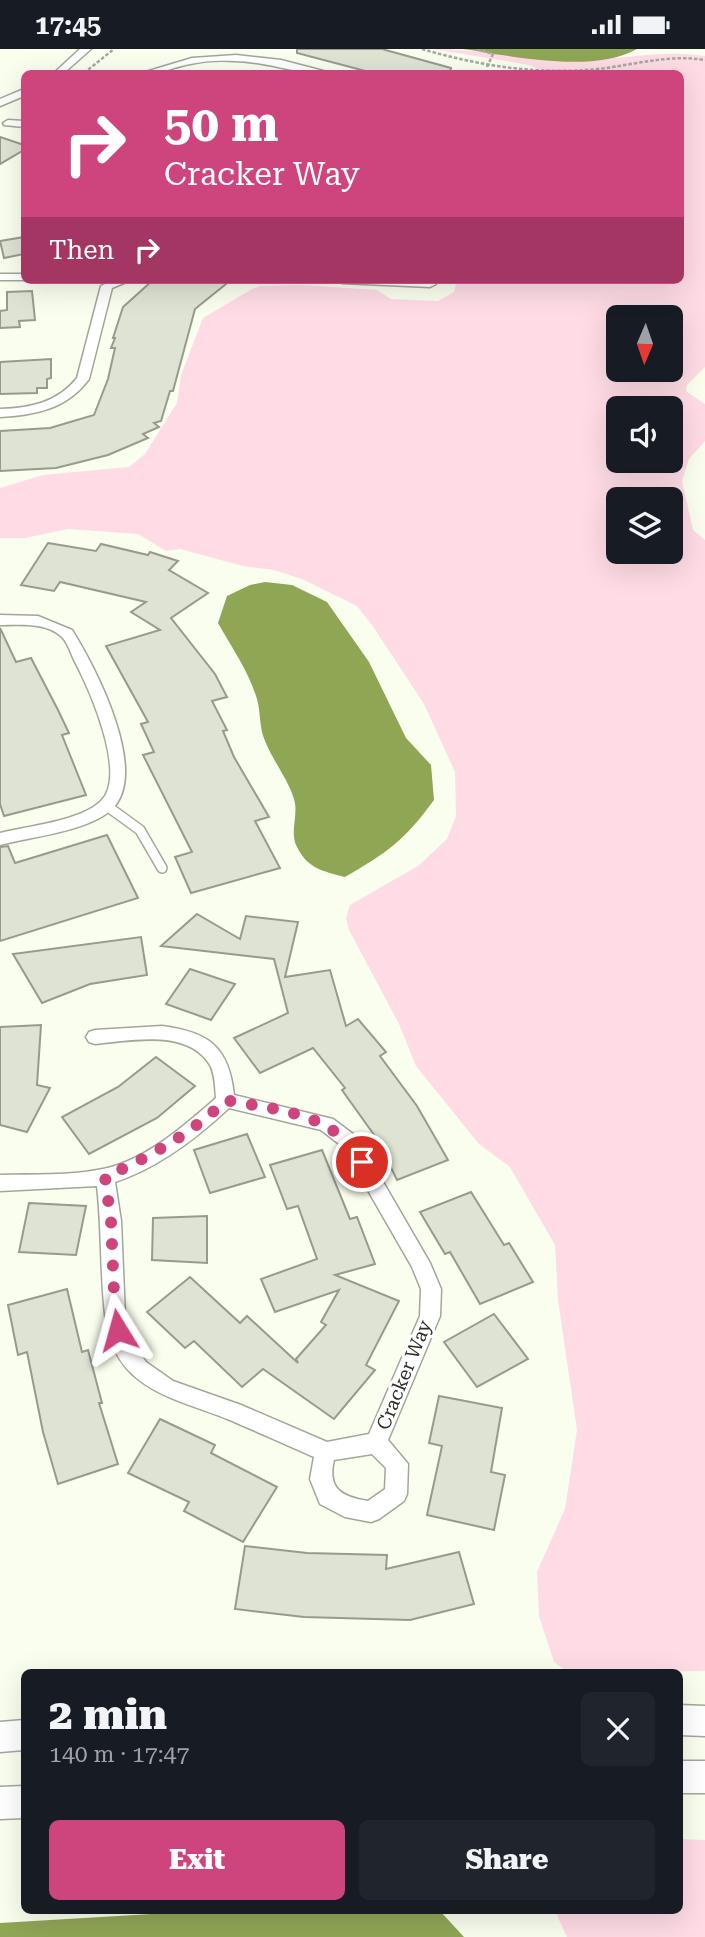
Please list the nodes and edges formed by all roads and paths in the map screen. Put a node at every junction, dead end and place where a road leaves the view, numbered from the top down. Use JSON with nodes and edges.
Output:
{"nodes":[{"id":1,"x":86,"y":49,"type":"edge"},
{"id":2,"x":114,"y":49,"type":"edge"},
{"id":3,"x":422,"y":49,"type":"edge"},
{"id":4,"x":477,"y":49,"type":"edge"},
{"id":5,"x":429,"y":50,"type":"edge"},
{"id":6,"x":194,"y":52,"type":"edge"},
{"id":7,"x":705,"y":60,"type":"edge"},
{"id":8,"x":487,"y":67,"type":"junction"},
{"id":9,"x":62,"y":70,"type":"edge"},
{"id":10,"x":88,"y":70,"type":"edge"},
{"id":11,"x":155,"y":70,"type":"edge"},
{"id":12,"x":315,"y":70,"type":"edge"},
{"id":13,"x":21,"y":93,"type":"edge"},
{"id":14,"x":0,"y":103,"type":"edge"},
{"id":15,"x":8,"y":123,"type":"dead end"},
{"id":16,"x":21,"y":124,"type":"edge"},
{"id":17,"x":0,"y":277,"type":"edge"},
{"id":18,"x":21,"y":277,"type":"edge"},
{"id":19,"x":103,"y":284,"type":"edge"},
{"id":20,"x":113,"y":284,"type":"edge"},
{"id":21,"x":107,"y":286,"type":"junction"},
{"id":22,"x":0,"y":413,"type":"edge"},
{"id":23,"x":0,"y":620,"type":"edge"},
{"id":24,"x":107,"y":806,"type":"junction"},
{"id":25,"x":0,"y":839,"type":"edge"},
{"id":26,"x":162,"y":868,"type":"dead end"},
{"id":27,"x":95,"y":1037,"type":"dead end"},
{"id":28,"x":226,"y":1100,"type":"junction"},
{"id":29,"x":105,"y":1177,"type":"junction"},
{"id":30,"x":0,"y":1183,"type":"edge"},
{"id":31,"x":376,"y":1443,"type":"junction"},
{"id":32,"x":326,"y":1452,"type":"junction"},
{"id":33,"x":683,"y":1720,"type":"edge"},
{"id":34,"x":705,"y":1721,"type":"edge"},
{"id":35,"x":21,"y":1735,"type":"edge"},
{"id":36,"x":0,"y":1737,"type":"edge"},
{"id":37,"x":683,"y":1777,"type":"edge"},
{"id":38,"x":705,"y":1777,"type":"edge"},
{"id":39,"x":21,"y":1802,"type":"edge"},
{"id":40,"x":0,"y":1803,"type":"edge"}],
"edges":[{"from":1,"to":9,"type":"street"},
{"from":2,"to":10,"type":"path"},
{"from":3,"to":5,"type":"path"},
{"from":4,"to":8,"type":"path"},
{"from":5,"to":8,"type":"path"},
{"from":6,"to":11,"type":"street"},
{"from":6,"to":12,"type":"street"},
{"from":7,"to":8,"type":"path"},
{"from":13,"to":14,"type":"street"},
{"from":15,"to":16,"type":"street"},
{"from":17,"to":18,"type":"street"},
{"from":19,"to":21,"type":"street"},
{"from":20,"to":21,"type":"street"},
{"from":21,"to":22,"type":"street"},
{"from":23,"to":24,"type":"street"},
{"from":24,"to":25,"type":"street"},
{"from":24,"to":26,"type":"lane"},
{"from":27,"to":28,"type":"street"},
{"from":28,"to":29,"type":"street"},
{"from":28,"to":31,"type":"street","name":"Cracker Way"},
{"from":29,"to":30,"type":"street"},
{"from":29,"to":32,"type":"street"},
{"from":31,"to":32,"type":"street","name":"Cracker Way"},
{"from":31,"to":32,"type":"street","name":"Cracker Way"},
{"from":33,"to":34,"type":"street"},
{"from":35,"to":36,"type":"street"},
{"from":37,"to":38,"type":"street"},
{"from":39,"to":40,"type":"street"}]}
